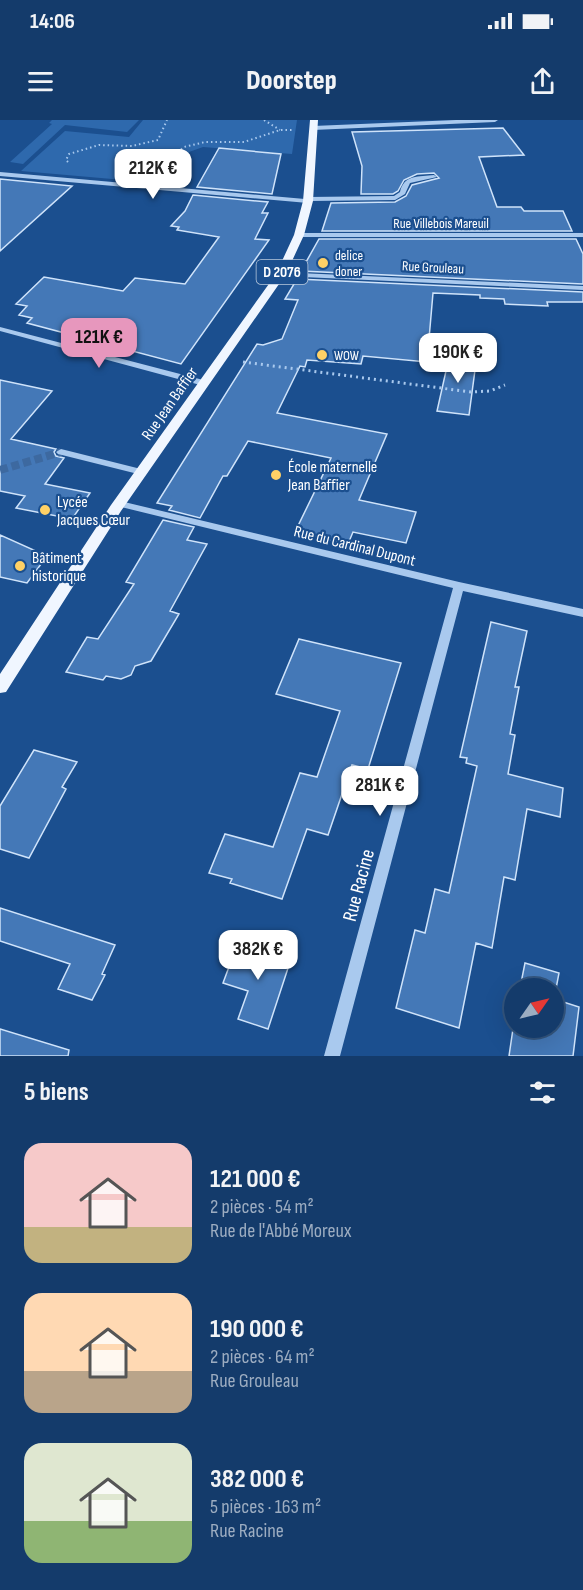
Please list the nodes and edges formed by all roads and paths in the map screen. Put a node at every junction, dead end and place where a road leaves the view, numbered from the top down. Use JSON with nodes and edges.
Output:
{"nodes":[{"id":1,"x":167,"y":120,"type":"edge"},
{"id":2,"x":264,"y":120,"type":"edge"},
{"id":3,"x":495,"y":120,"type":"edge"},
{"id":4,"x":314,"y":124,"type":"edge"},
{"id":5,"x":73,"y":166,"type":"dead end"},
{"id":6,"x":155,"y":171,"type":"dead end"},
{"id":7,"x":0,"y":174,"type":"edge"},
{"id":8,"x":434,"y":177,"type":"dead end"},
{"id":9,"x":308,"y":200,"type":"junction"},
{"id":10,"x":299,"y":235,"type":"junction"},
{"id":11,"x":583,"y":235,"type":"edge"},
{"id":12,"x":281,"y":274,"type":"junction"},
{"id":13,"x":583,"y":288,"type":"edge"},
{"id":14,"x":0,"y":329,"type":"edge"},
{"id":15,"x":221,"y":360,"type":"junction"},
{"id":16,"x":204,"y":383,"type":"junction"},
{"id":17,"x":504,"y":385,"type":"dead end"},
{"id":18,"x":61,"y":452,"type":"tunnel mouth"},
{"id":19,"x":142,"y":472,"type":"junction"},
{"id":20,"x":120,"y":504,"type":"junction"},
{"id":21,"x":459,"y":586,"type":"junction"},
{"id":22,"x":583,"y":613,"type":"edge"},
{"id":23,"x":0,"y":687,"type":"edge"},
{"id":24,"x":332,"y":1056,"type":"edge"}],
"edges":[{"from":1,"to":5,"type":"path"},
{"from":2,"to":6,"type":"path"},
{"from":3,"to":4,"type":"street"},
{"from":4,"to":9,"type":"main road","name":"Rue Jean Baffier","number":"D 2076"},
{"from":7,"to":9,"type":"street"},
{"from":8,"to":9,"type":"street"},
{"from":9,"to":10,"type":"main road","name":"Rue Jean Baffier","number":"D 2076"},
{"from":10,"to":11,"type":"street","name":"Rue Villebois Mareuil"},
{"from":10,"to":12,"type":"main road","name":"Rue Jean Baffier","number":"D 2076"},
{"from":12,"to":13,"type":"street","name":"Rue Grouleau"},
{"from":12,"to":15,"type":"main road","name":"Rue Jean Baffier","number":"D 2076"},
{"from":14,"to":16,"type":"street"},
{"from":15,"to":16,"type":"main road","name":"Rue Jean Baffier","number":"D 2076"},
{"from":15,"to":17,"type":"path"},
{"from":16,"to":19,"type":"main road","name":"Rue Jean Baffier","number":"D 2076"},
{"from":18,"to":19,"type":"street"},
{"from":19,"to":20,"type":"main road","name":"Rue Jean Baffier","number":"D 2076"},
{"from":20,"to":21,"type":"street","name":"Rue du Cardinal Dupont"},
{"from":20,"to":23,"type":"main road","name":"Rue Jean Baffier","number":"D 2076"},
{"from":21,"to":22,"type":"street","name":"Rue du Cardinal Dupont"},
{"from":21,"to":24,"type":"street","name":"Rue Racine"}]}
